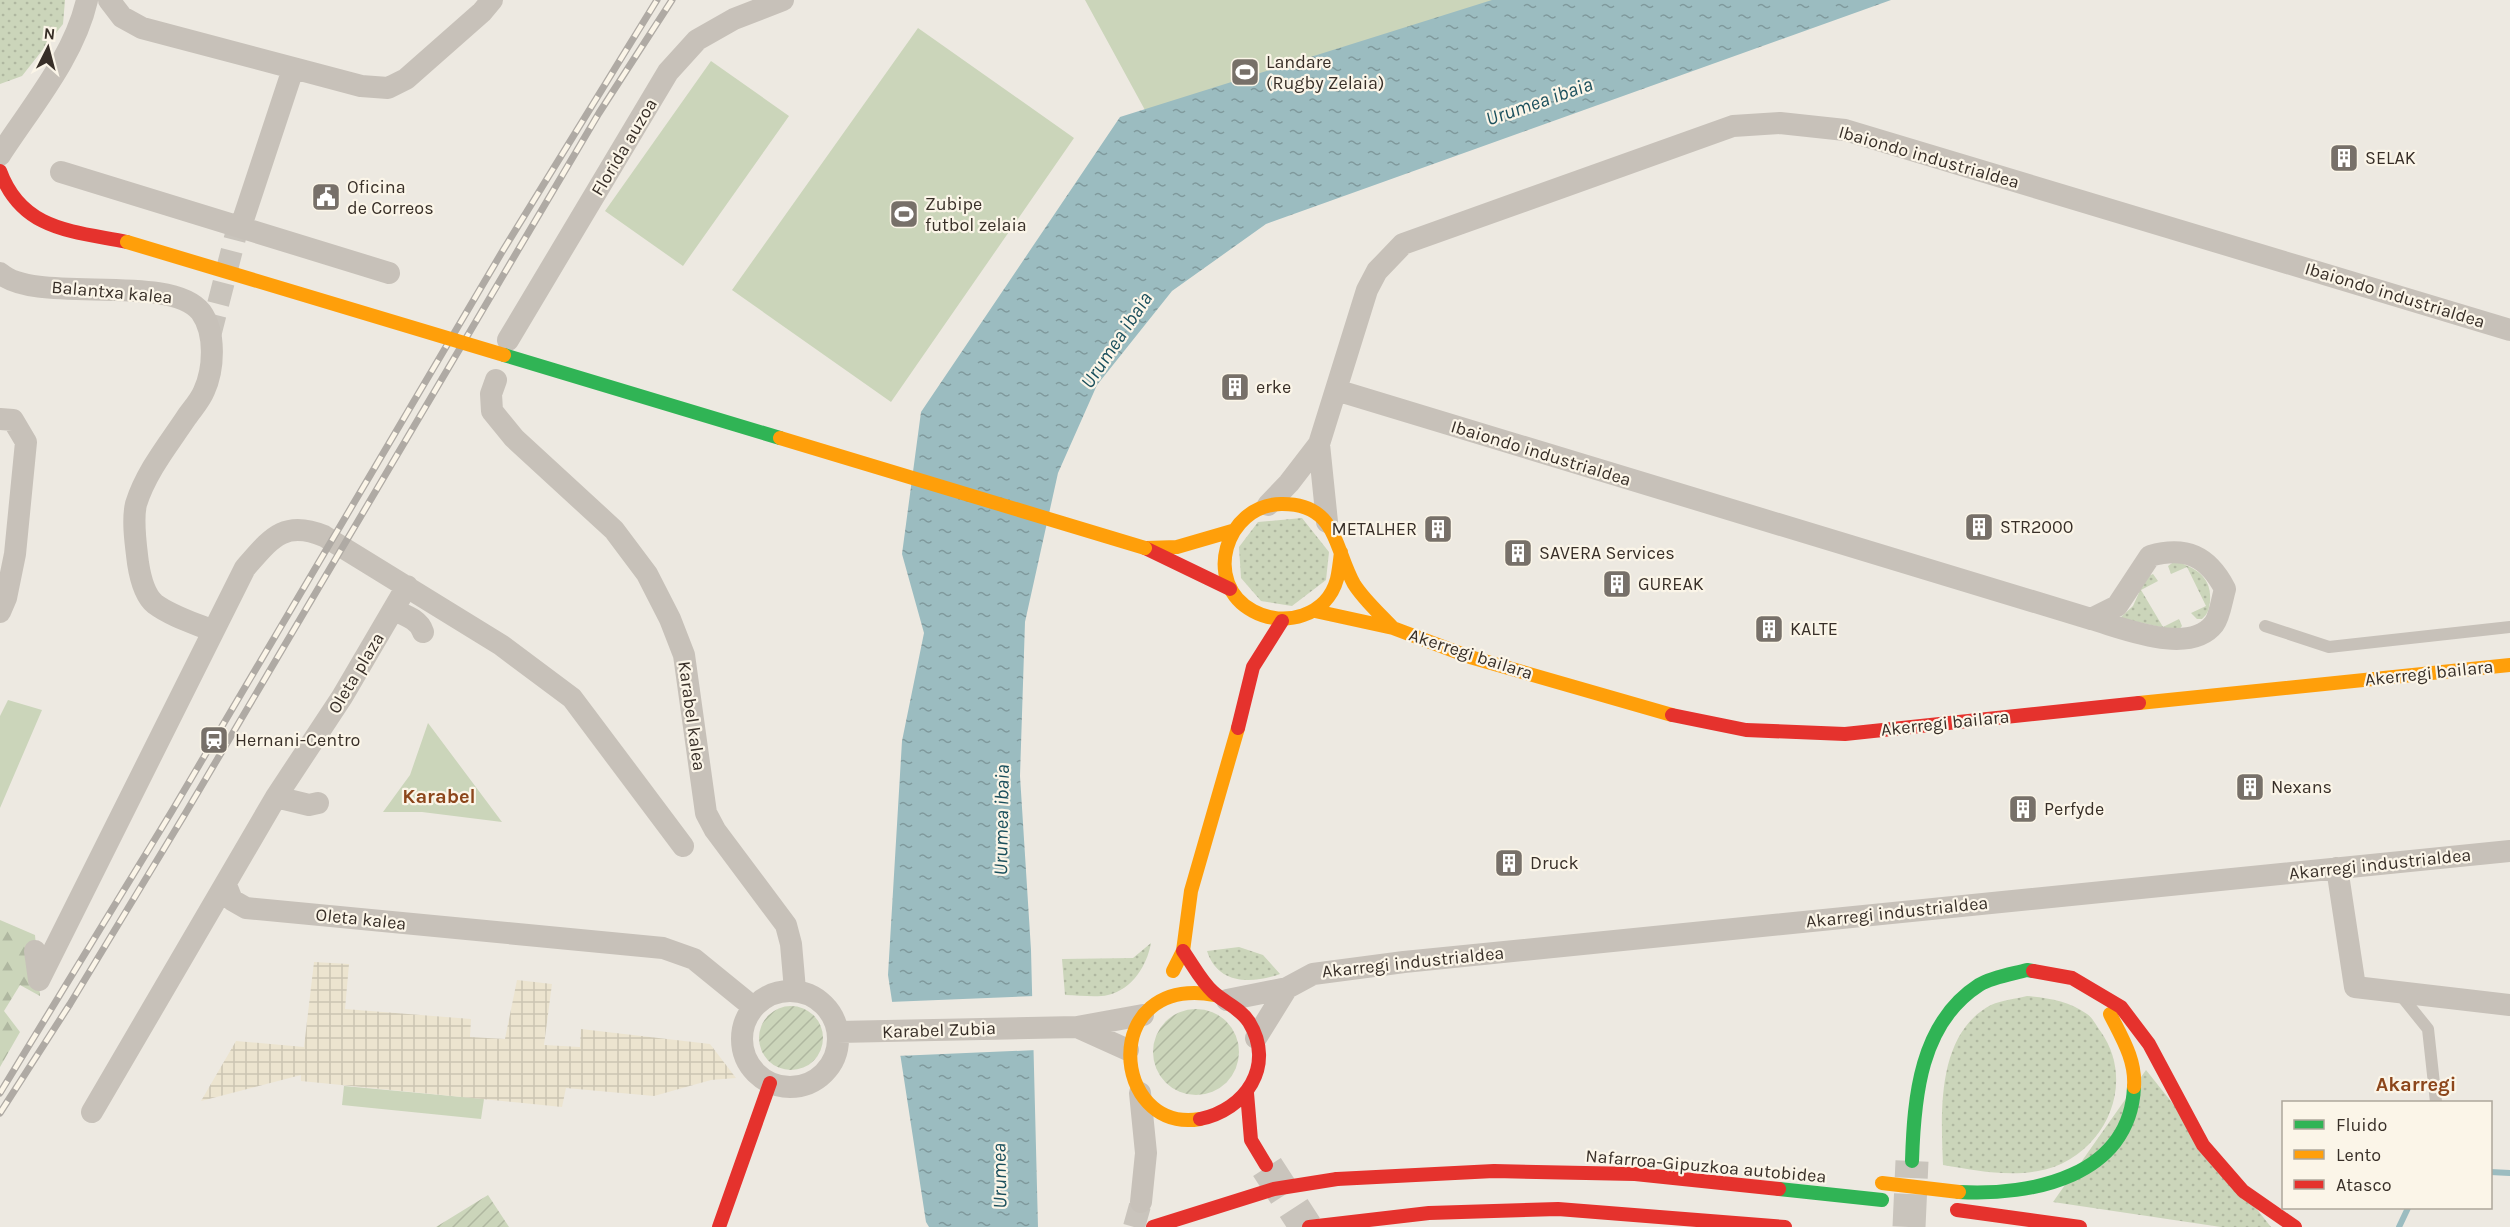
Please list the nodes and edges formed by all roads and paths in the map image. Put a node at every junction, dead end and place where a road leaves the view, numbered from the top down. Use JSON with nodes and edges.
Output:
{"nodes":[{"id":1,"x":87,"y":0,"type":"edge"},
{"id":2,"x":109,"y":0,"type":"edge"},
{"id":3,"x":492,"y":0,"type":"edge"},
{"id":4,"x":783,"y":0,"type":"edge"},
{"id":5,"x":293,"y":69,"type":"junction"},
{"id":6,"x":0,"y":155,"type":"edge"},
{"id":7,"x":0,"y":171,"type":"edge"},
{"id":8,"x":61,"y":172,"type":"dead end"},
{"id":9,"x":0,"y":215,"type":"edge"},
{"id":10,"x":37,"y":222,"type":"junction"},
{"id":11,"x":241,"y":226,"type":"junction"},
{"id":12,"x":0,"y":273,"type":"edge"},
{"id":13,"x":389,"y":273,"type":"dead end"},
{"id":14,"x":2510,"y":330,"type":"edge"},
{"id":15,"x":508,"y":340,"type":"dead end"},
{"id":16,"x":496,"y":380,"type":"dead end"},
{"id":17,"x":1336,"y":390,"type":"junction"},
{"id":18,"x":0,"y":419,"type":"edge"},
{"id":19,"x":1319,"y":444,"type":"junction"},
{"id":20,"x":1268,"y":505,"type":"junction"},
{"id":21,"x":1327,"y":522,"type":"junction"},
{"id":22,"x":1232,"y":531,"type":"junction"},
{"id":23,"x":1145,"y":548,"type":"junction"},
{"id":24,"x":1341,"y":552,"type":"junction"},
{"id":25,"x":407,"y":586,"type":"junction"},
{"id":26,"x":1230,"y":589,"type":"junction"},
{"id":27,"x":1239,"y":601,"type":"junction"},
{"id":28,"x":393,"y":610,"type":"junction"},
{"id":29,"x":1315,"y":611,"type":"junction"},
{"id":30,"x":0,"y":612,"type":"edge"},
{"id":31,"x":2091,"y":620,"type":"junction"},
{"id":32,"x":1282,"y":621,"type":"junction"},
{"id":33,"x":1241,"y":623,"type":"dead end"},
{"id":34,"x":2265,"y":626,"type":"dead end"},
{"id":35,"x":2510,"y":627,"type":"edge"},
{"id":36,"x":1393,"y":628,"type":"junction"},
{"id":37,"x":213,"y":631,"type":"junction"},
{"id":38,"x":423,"y":632,"type":"dead end"},
{"id":39,"x":1248,"y":650,"type":"dead end"},
{"id":40,"x":2510,"y":665,"type":"edge"},
{"id":41,"x":1253,"y":667,"type":"junction"},
{"id":42,"x":276,"y":797,"type":"junction"},
{"id":43,"x":318,"y":804,"type":"dead end"},
{"id":44,"x":683,"y":846,"type":"dead end"},
{"id":45,"x":2510,"y":851,"type":"edge"},
{"id":46,"x":2337,"y":868,"type":"junction"},
{"id":47,"x":226,"y":885,"type":"junction"},
{"id":48,"x":35,"y":951,"type":"dead end"},
{"id":49,"x":1183,"y":951,"type":"junction"},
{"id":50,"x":1287,"y":988,"type":"junction"},
{"id":51,"x":795,"y":990,"type":"junction"},
{"id":52,"x":2398,"y":992,"type":"junction"},
{"id":53,"x":1221,"y":997,"type":"junction"},
{"id":54,"x":2104,"y":998,"type":"junction"},
{"id":55,"x":2510,"y":1005,"type":"edge"},
{"id":56,"x":753,"y":1007,"type":"junction"},
{"id":57,"x":1151,"y":1008,"type":"junction"},
{"id":58,"x":1077,"y":1027,"type":"junction"},
{"id":59,"x":838,"y":1032,"type":"junction"},
{"id":60,"x":1256,"y":1038,"type":"junction"},
{"id":61,"x":1128,"y":1050,"type":"junction"},
{"id":62,"x":770,"y":1083,"type":"junction"},
{"id":63,"x":1140,"y":1093,"type":"junction"},
{"id":64,"x":1247,"y":1093,"type":"junction"},
{"id":65,"x":2436,"y":1101,"type":"edge"},
{"id":66,"x":92,"y":1112,"type":"dead end"},
{"id":67,"x":1174,"y":1118,"type":"junction"},
{"id":68,"x":1207,"y":1120,"type":"junction"},
{"id":69,"x":1251,"y":1140,"type":"junction"},
{"id":70,"x":1146,"y":1153,"type":"junction"},
{"id":71,"x":1912,"y":1161,"type":"tunnel mouth"},
{"id":72,"x":1266,"y":1165,"type":"tunnel mouth"},
{"id":73,"x":1755,"y":1172,"type":"dead end"},
{"id":74,"x":1577,"y":1173,"type":"junction"},
{"id":75,"x":1876,"y":1183,"type":"dead end"},
{"id":76,"x":1887,"y":1201,"type":"dead end"},
{"id":77,"x":1141,"y":1202,"type":"tunnel mouth"},
{"id":78,"x":1946,"y":1209,"type":"dead end"},
{"id":79,"x":718,"y":1227,"type":"edge"},
{"id":80,"x":1153,"y":1227,"type":"edge"},
{"id":81,"x":1309,"y":1227,"type":"edge"},
{"id":82,"x":1785,"y":1227,"type":"edge"},
{"id":83,"x":2080,"y":1227,"type":"edge"},
{"id":84,"x":2295,"y":1227,"type":"edge"}],
"edges":[{"from":1,"to":6,"type":"street"},
{"from":2,"to":5,"type":"street"},
{"from":3,"to":5,"type":"street"},
{"from":4,"to":15,"type":"street","name":"Florida auzoa"},
{"from":5,"to":11,"type":"street"},
{"from":7,"to":10,"type":"main road"},
{"from":8,"to":11,"type":"street"},
{"from":9,"to":10,"type":"street"},
{"from":10,"to":23,"type":"main road","bridge":true},
{"from":11,"to":13,"type":"street"},
{"from":12,"to":37,"type":"street","name":"Balantxa kalea"},
{"from":14,"to":17,"type":"street","name":"Ibaiondo industrialdea"},
{"from":16,"to":51,"type":"street","name":"Karabel kalea"},
{"from":17,"to":19,"type":"street","name":"Ibaiondo industrialdea"},
{"from":17,"to":31,"type":"street","name":"Ibaiondo industrialdea"},
{"from":18,"to":30,"type":"street"},
{"from":19,"to":20,"type":"street"},
{"from":19,"to":21,"type":"street"},
{"from":20,"to":21,"type":"main road"},
{"from":20,"to":22,"type":"main road"},
{"from":21,"to":24,"type":"main road"},
{"from":22,"to":23,"type":"main road"},
{"from":22,"to":26,"type":"main road"},
{"from":23,"to":26,"type":"main road"},
{"from":24,"to":29,"type":"main road"},
{"from":24,"to":36,"type":"main road"},
{"from":25,"to":28,"type":"street"},
{"from":25,"to":37,"type":"street"},
{"from":25,"to":44,"type":"street"},
{"from":26,"to":27,"type":"main road"},
{"from":27,"to":32,"type":"main road"},
{"from":27,"to":33,"type":"main road"},
{"from":28,"to":38,"type":"street"},
{"from":28,"to":42,"type":"street","name":"Oleta plaza"},
{"from":29,"to":32,"type":"main road"},
{"from":29,"to":36,"type":"main road","name":"Akerregi bailara"},
{"from":31,"to":31,"type":"street","name":"Ibaiondo industrialdea"},
{"from":32,"to":41,"type":"main road"},
{"from":34,"to":35,"type":"lane"},
{"from":36,"to":40,"type":"main road","name":"Akerregi bailara"},
{"from":37,"to":48,"type":"street"},
{"from":39,"to":41,"type":"main road"},
{"from":41,"to":49,"type":"main road"},
{"from":42,"to":43,"type":"street"},
{"from":42,"to":47,"type":"street","name":"Oleta plaza"},
{"from":45,"to":46,"type":"street","name":"Akarregi industrialdea"},
{"from":46,"to":50,"type":"street","name":"Akarregi industrialdea"},
{"from":46,"to":52,"type":"street"},
{"from":47,"to":56,"type":"street","name":"Oleta kalea"},
{"from":47,"to":66,"type":"street"},
{"from":49,"to":53,"type":"main road"},
{"from":49,"to":57,"type":"main road"},
{"from":50,"to":53,"type":"street"},
{"from":50,"to":60,"type":"street"},
{"from":51,"to":56,"type":"street"},
{"from":51,"to":59,"type":"street"},
{"from":52,"to":55,"type":"street"},
{"from":52,"to":65,"type":"lane"},
{"from":53,"to":57,"type":"main road"},
{"from":53,"to":60,"type":"main road"},
{"from":54,"to":71,"type":"main road"},
{"from":54,"to":75,"type":"main road","bridge":true},
{"from":54,"to":84,"type":"main road"},
{"from":56,"to":62,"type":"street"},
{"from":57,"to":58,"type":"street"},
{"from":57,"to":61,"type":"main road"},
{"from":58,"to":59,"type":"street","name":"Karabel Zubia"},
{"from":58,"to":61,"type":"street"},
{"from":59,"to":62,"type":"street"},
{"from":60,"to":64,"type":"main road"},
{"from":61,"to":63,"type":"main road"},
{"from":62,"to":79,"type":"main road"},
{"from":63,"to":67,"type":"main road"},
{"from":63,"to":70,"type":"street"},
{"from":64,"to":68,"type":"main road"},
{"from":64,"to":69,"type":"main road"},
{"from":67,"to":68,"type":"main road"},
{"from":67,"to":70,"type":"street"},
{"from":68,"to":69,"type":"main road"},
{"from":69,"to":72,"type":"main road"},
{"from":70,"to":77,"type":"street"},
{"from":73,"to":74,"type":"main road"},
{"from":74,"to":76,"type":"main road","name":"Nafarroa-Gipuzkoa autobidea"},
{"from":74,"to":80,"type":"main road","name":"Nafarroa-Gipuzkoa autobidea","bridge":true},
{"from":78,"to":83,"type":"main road"},
{"from":81,"to":82,"type":"main road"}]}
